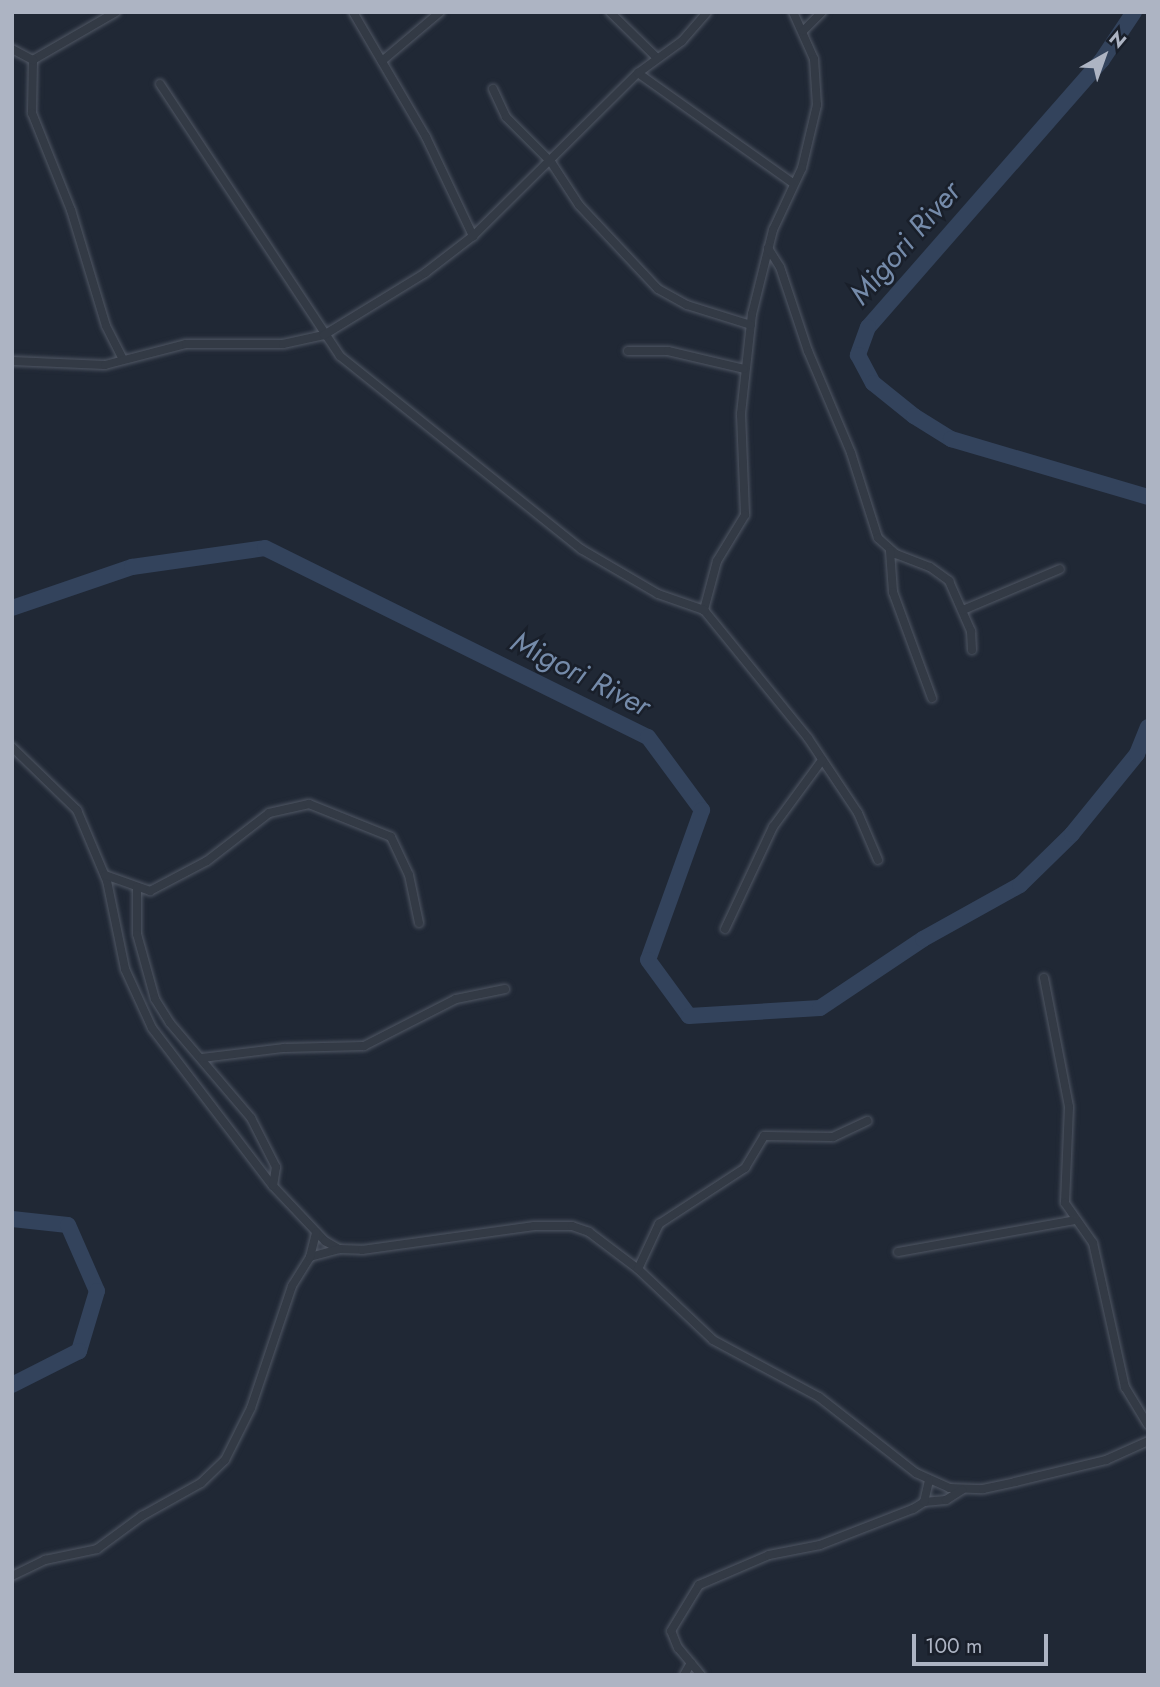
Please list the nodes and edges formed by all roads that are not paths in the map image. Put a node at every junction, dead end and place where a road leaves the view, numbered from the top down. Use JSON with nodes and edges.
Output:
{"nodes":[{"id":1,"x":116,"y":12,"type":"edge"},
{"id":2,"x":354,"y":12,"type":"edge"},
{"id":3,"x":440,"y":12,"type":"edge"},
{"id":4,"x":610,"y":12,"type":"edge"},
{"id":5,"x":707,"y":12,"type":"edge"},
{"id":6,"x":793,"y":12,"type":"edge"},
{"id":7,"x":822,"y":12,"type":"edge"},
{"id":8,"x":803,"y":32,"type":"junction"},
{"id":9,"x":12,"y":49,"type":"edge"},
{"id":10,"x":657,"y":58,"type":"junction"},
{"id":11,"x":33,"y":60,"type":"junction"},
{"id":12,"x":382,"y":61,"type":"junction"},
{"id":13,"x":638,"y":73,"type":"junction"},
{"id":14,"x":160,"y":84,"type":"dead end"},
{"id":15,"x":493,"y":89,"type":"dead end"},
{"id":16,"x":551,"y":162,"type":"junction"},
{"id":17,"x":794,"y":184,"type":"junction"},
{"id":18,"x":473,"y":236,"type":"junction"},
{"id":19,"x":768,"y":248,"type":"junction"},
{"id":20,"x":751,"y":325,"type":"junction"},
{"id":21,"x":324,"y":335,"type":"junction"},
{"id":22,"x":628,"y":351,"type":"dead end"},
{"id":23,"x":122,"y":358,"type":"junction"},
{"id":24,"x":12,"y":361,"type":"edge"},
{"id":25,"x":744,"y":369,"type":"junction"},
{"id":26,"x":890,"y":551,"type":"junction"},
{"id":27,"x":1060,"y":569,"type":"dead end"},
{"id":28,"x":704,"y":610,"type":"junction"},
{"id":29,"x":963,"y":610,"type":"junction"},
{"id":30,"x":972,"y":650,"type":"dead end"},
{"id":31,"x":932,"y":698,"type":"dead end"},
{"id":32,"x":12,"y":747,"type":"edge"},
{"id":33,"x":822,"y":760,"type":"junction"},
{"id":34,"x":878,"y":860,"type":"dead end"},
{"id":35,"x":105,"y":876,"type":"junction"},
{"id":36,"x":138,"y":887,"type":"junction"},
{"id":37,"x":419,"y":923,"type":"dead end"},
{"id":38,"x":725,"y":929,"type":"dead end"},
{"id":39,"x":1044,"y":978,"type":"dead end"},
{"id":40,"x":505,"y":989,"type":"dead end"},
{"id":41,"x":202,"y":1058,"type":"junction"},
{"id":42,"x":867,"y":1121,"type":"dead end"},
{"id":43,"x":272,"y":1186,"type":"junction"},
{"id":44,"x":1075,"y":1220,"type":"junction"},
{"id":45,"x":316,"y":1234,"type":"junction"},
{"id":46,"x":340,"y":1249,"type":"junction"},
{"id":47,"x":898,"y":1252,"type":"dead end"},
{"id":48,"x":310,"y":1257,"type":"junction"},
{"id":49,"x":638,"y":1269,"type":"junction"},
{"id":50,"x":1148,"y":1425,"type":"edge"},
{"id":51,"x":1148,"y":1441,"type":"edge"},
{"id":52,"x":929,"y":1481,"type":"junction"},
{"id":53,"x":962,"y":1490,"type":"junction"},
{"id":54,"x":924,"y":1503,"type":"junction"},
{"id":55,"x":12,"y":1576,"type":"edge"},
{"id":56,"x":691,"y":1664,"type":"junction"},
{"id":57,"x":684,"y":1675,"type":"edge"},
{"id":58,"x":701,"y":1675,"type":"edge"}],
"edges":[{"from":1,"to":11,"type":"street"},
{"from":2,"to":12,"type":"street"},
{"from":3,"to":12,"type":"street"},
{"from":4,"to":10,"type":"street"},
{"from":5,"to":10,"type":"street"},
{"from":6,"to":8,"type":"street"},
{"from":7,"to":8,"type":"street"},
{"from":8,"to":17,"type":"street"},
{"from":9,"to":11,"type":"street"},
{"from":10,"to":13,"type":"street"},
{"from":11,"to":23,"type":"street"},
{"from":12,"to":18,"type":"street"},
{"from":13,"to":16,"type":"street"},
{"from":13,"to":17,"type":"street"},
{"from":14,"to":21,"type":"street"},
{"from":15,"to":16,"type":"street"},
{"from":16,"to":18,"type":"street"},
{"from":16,"to":20,"type":"street"},
{"from":17,"to":19,"type":"street"},
{"from":18,"to":21,"type":"street"},
{"from":19,"to":20,"type":"street"},
{"from":19,"to":26,"type":"street"},
{"from":20,"to":25,"type":"street"},
{"from":21,"to":23,"type":"street"},
{"from":21,"to":28,"type":"street"},
{"from":22,"to":25,"type":"street"},
{"from":23,"to":24,"type":"street"},
{"from":25,"to":28,"type":"street"},
{"from":26,"to":29,"type":"street"},
{"from":26,"to":31,"type":"street"},
{"from":27,"to":29,"type":"street"},
{"from":28,"to":33,"type":"street"},
{"from":29,"to":30,"type":"street"},
{"from":32,"to":35,"type":"street"},
{"from":33,"to":34,"type":"street"},
{"from":33,"to":38,"type":"street"},
{"from":35,"to":36,"type":"street"},
{"from":35,"to":43,"type":"street"},
{"from":36,"to":37,"type":"street"},
{"from":36,"to":41,"type":"street"},
{"from":39,"to":44,"type":"street"},
{"from":40,"to":41,"type":"street"},
{"from":41,"to":43,"type":"street"},
{"from":42,"to":49,"type":"street"},
{"from":43,"to":45,"type":"street"},
{"from":44,"to":47,"type":"street"},
{"from":44,"to":50,"type":"street"},
{"from":45,"to":46,"type":"street"},
{"from":45,"to":48,"type":"street"},
{"from":46,"to":48,"type":"street"},
{"from":46,"to":49,"type":"street"},
{"from":48,"to":55,"type":"street"},
{"from":49,"to":52,"type":"street"},
{"from":51,"to":53,"type":"street"},
{"from":52,"to":53,"type":"street"},
{"from":52,"to":54,"type":"street"},
{"from":53,"to":54,"type":"street"},
{"from":54,"to":56,"type":"street"},
{"from":56,"to":57,"type":"street"},
{"from":56,"to":58,"type":"street"}]}
